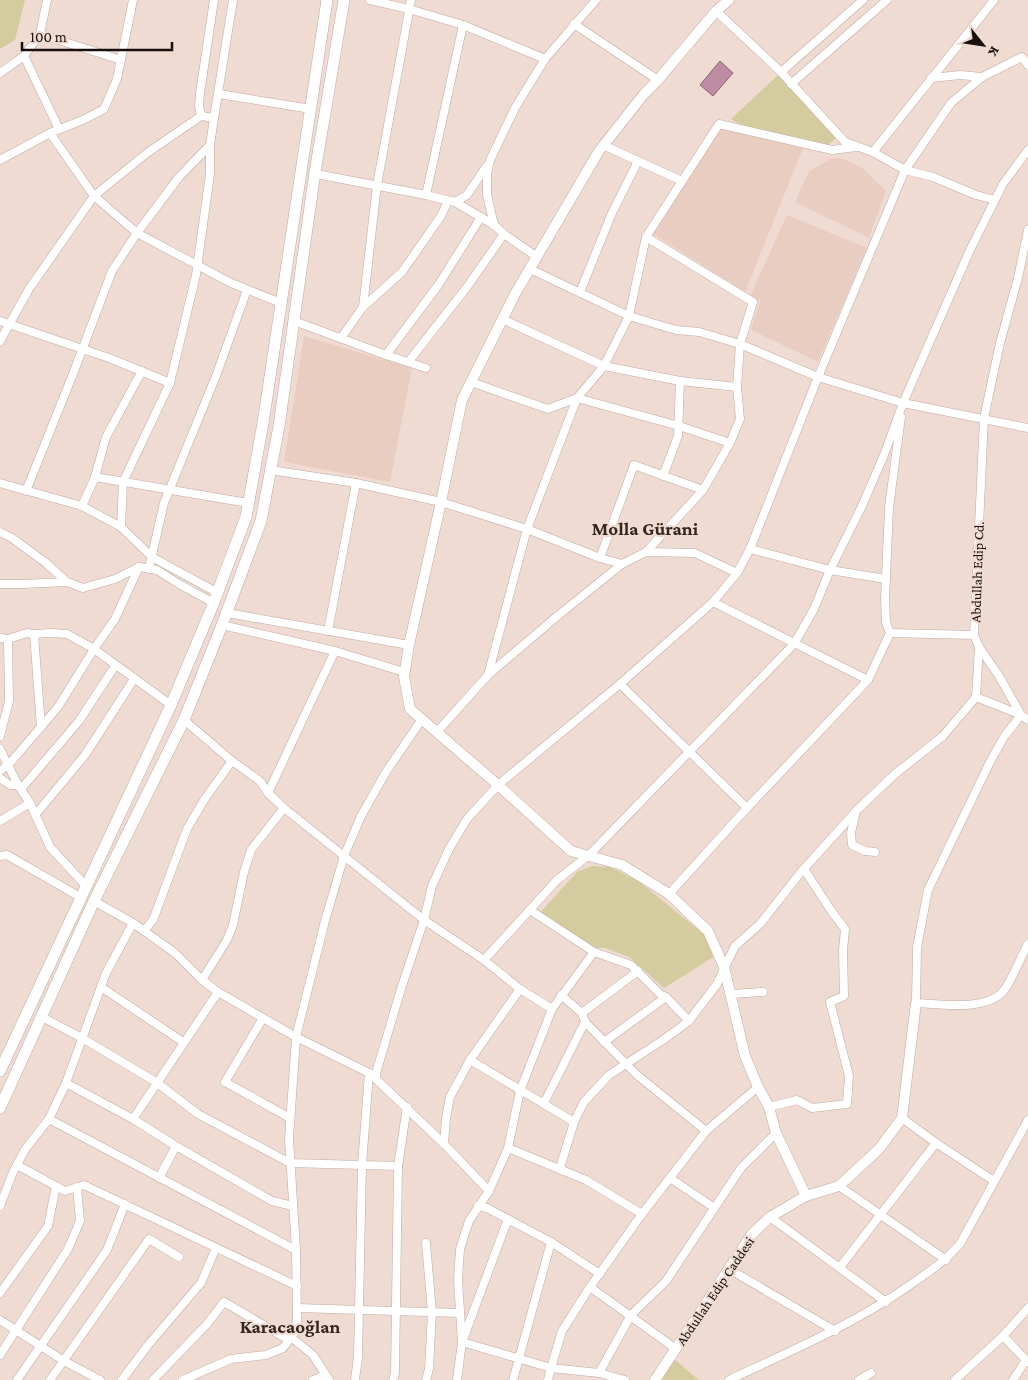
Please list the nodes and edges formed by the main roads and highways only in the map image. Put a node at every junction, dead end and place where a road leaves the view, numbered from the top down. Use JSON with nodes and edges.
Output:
{"nodes":[{"id":1,"x":326,"y":0,"type":"edge"},
{"id":2,"x":344,"y":0,"type":"edge"},
{"id":3,"x":0,"y":1071,"type":"edge"},
{"id":4,"x":0,"y":1108,"type":"edge"}],
"edges":[{"from":1,"to":3,"type":"main road"},
{"from":2,"to":4,"type":"main road"}]}
